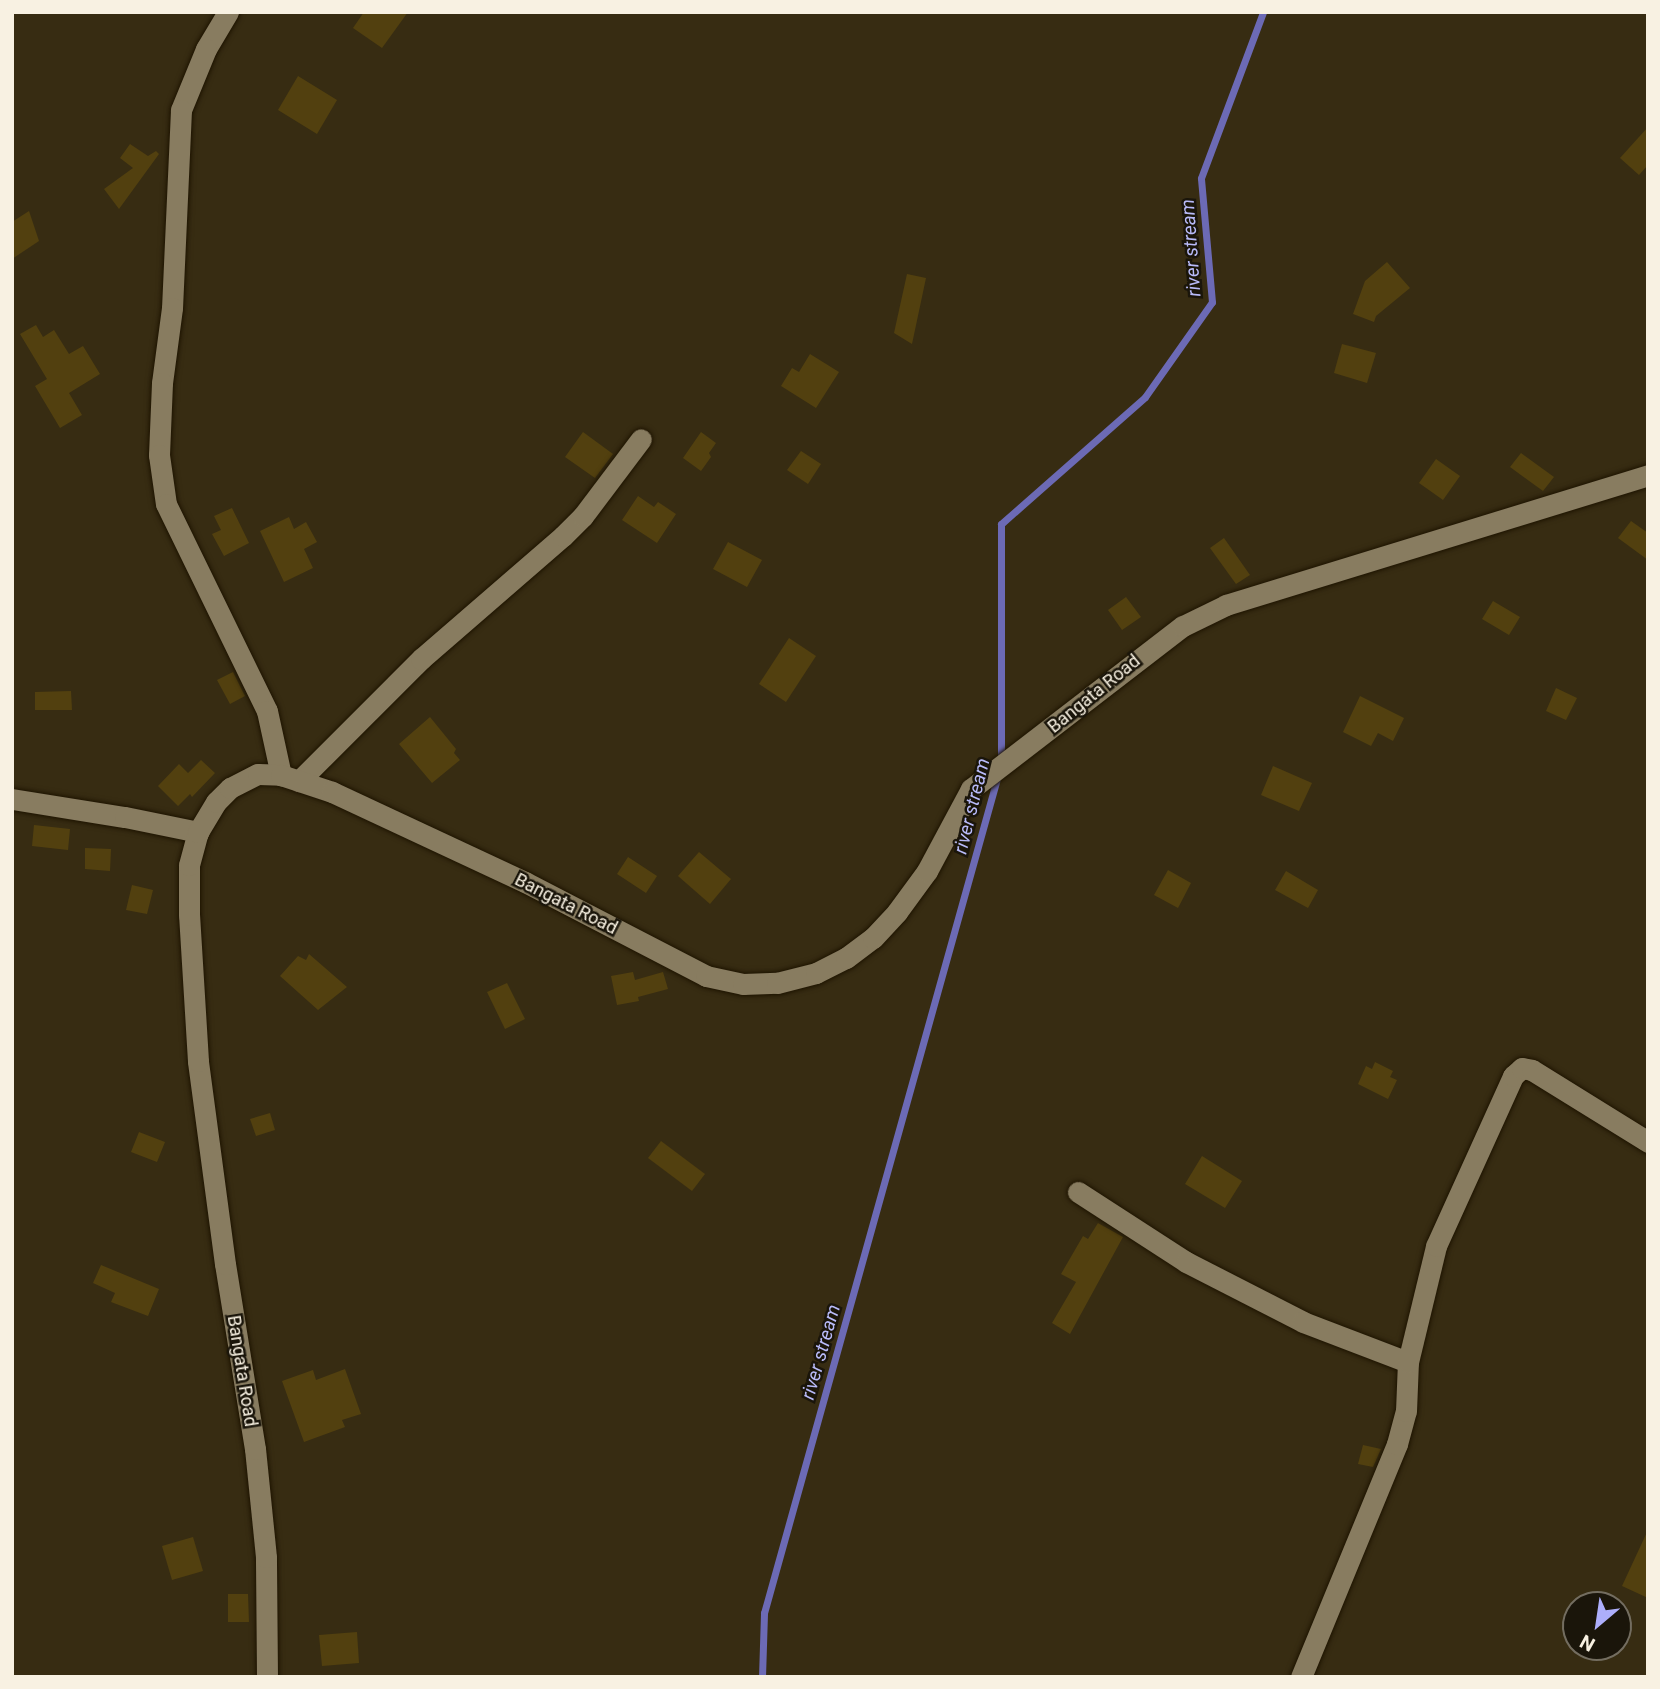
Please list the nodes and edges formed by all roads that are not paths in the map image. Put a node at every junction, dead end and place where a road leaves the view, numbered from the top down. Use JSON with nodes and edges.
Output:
{"nodes":[{"id":1,"x":228,"y":12,"type":"edge"},
{"id":2,"x":641,"y":439,"type":"dead end"},
{"id":3,"x":1648,"y":475,"type":"edge"},
{"id":4,"x":290,"y":778,"type":"junction"},
{"id":5,"x":12,"y":799,"type":"edge"},
{"id":6,"x":198,"y":832,"type":"junction"},
{"id":7,"x":1648,"y":1142,"type":"edge"},
{"id":8,"x":1077,"y":1192,"type":"dead end"},
{"id":9,"x":1408,"y":1362,"type":"junction"},
{"id":10,"x":267,"y":1677,"type":"edge"},
{"id":11,"x":1301,"y":1677,"type":"edge"}],
"edges":[{"from":1,"to":4,"type":"street"},
{"from":2,"to":4,"type":"street"},
{"from":3,"to":4,"type":"street","name":"Bangata Road"},
{"from":4,"to":6,"type":"street","name":"Bangata Road"},
{"from":5,"to":6,"type":"street"},
{"from":6,"to":10,"type":"street","name":"Bangata Road"},
{"from":7,"to":9,"type":"street"},
{"from":8,"to":9,"type":"street"},
{"from":9,"to":11,"type":"street"}]}
